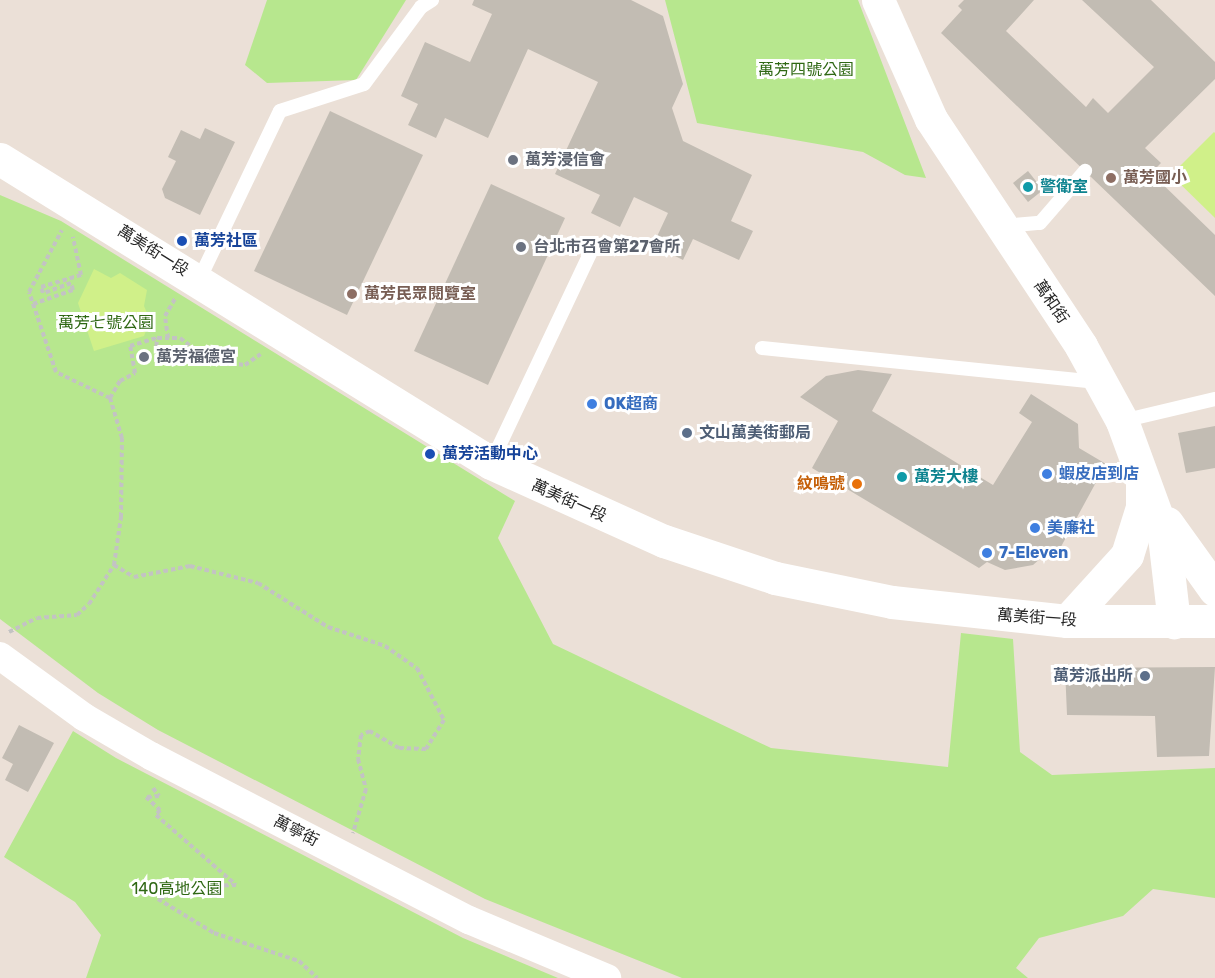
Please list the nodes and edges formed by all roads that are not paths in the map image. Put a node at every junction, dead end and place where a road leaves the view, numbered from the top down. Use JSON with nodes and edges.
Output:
{"nodes":[{"id":1,"x":432,"y":0,"type":"edge"},
{"id":2,"x":878,"y":0,"type":"edge"},
{"id":3,"x":0,"y":159,"type":"edge"},
{"id":4,"x":1085,"y":171,"type":"dead end"},
{"id":5,"x":998,"y":226,"type":"junction"},
{"id":6,"x":595,"y":243,"type":"dead end"},
{"id":7,"x":188,"y":288,"type":"junction"},
{"id":8,"x":762,"y":348,"type":"dead end"},
{"id":9,"x":1102,"y":383,"type":"junction"},
{"id":10,"x":1215,"y":399,"type":"edge"},
{"id":11,"x":1122,"y":421,"type":"junction"},
{"id":12,"x":491,"y":463,"type":"junction"},
{"id":13,"x":1142,"y":465,"type":"junction"},
{"id":14,"x":1155,"y":503,"type":"junction"},
{"id":15,"x":1215,"y":590,"type":"edge"},
{"id":16,"x":1067,"y":621,"type":"junction"},
{"id":17,"x":1215,"y":621,"type":"edge"},
{"id":18,"x":1174,"y":622,"type":"junction"},
{"id":19,"x":4,"y":644,"type":"edge"},
{"id":20,"x":608,"y":978,"type":"edge"}],
"edges":[{"from":1,"to":7,"type":"lane"},
{"from":2,"to":5,"type":"street","name":"萬和街"},
{"from":3,"to":7,"type":"street","name":"萬美街一段"},
{"from":4,"to":5,"type":"lane"},
{"from":5,"to":9,"type":"street","name":"萬和街"},
{"from":6,"to":12,"type":"lane"},
{"from":7,"to":12,"type":"street","name":"萬美街一段"},
{"from":8,"to":9,"type":"lane"},
{"from":9,"to":11,"type":"street","name":"萬和街"},
{"from":10,"to":11,"type":"lane"},
{"from":11,"to":13,"type":"street","name":"萬和街"},
{"from":12,"to":16,"type":"street","name":"萬美街一段"},
{"from":13,"to":14,"type":"street","name":"萬和街"},
{"from":13,"to":16,"type":"street"},
{"from":14,"to":15,"type":"street"},
{"from":14,"to":18,"type":"street","name":"萬和街"},
{"from":16,"to":18,"type":"street","name":"萬美街一段"},
{"from":17,"to":18,"type":"street","name":"萬美街一段"},
{"from":19,"to":20,"type":"street","name":"萬寧街"}]}
